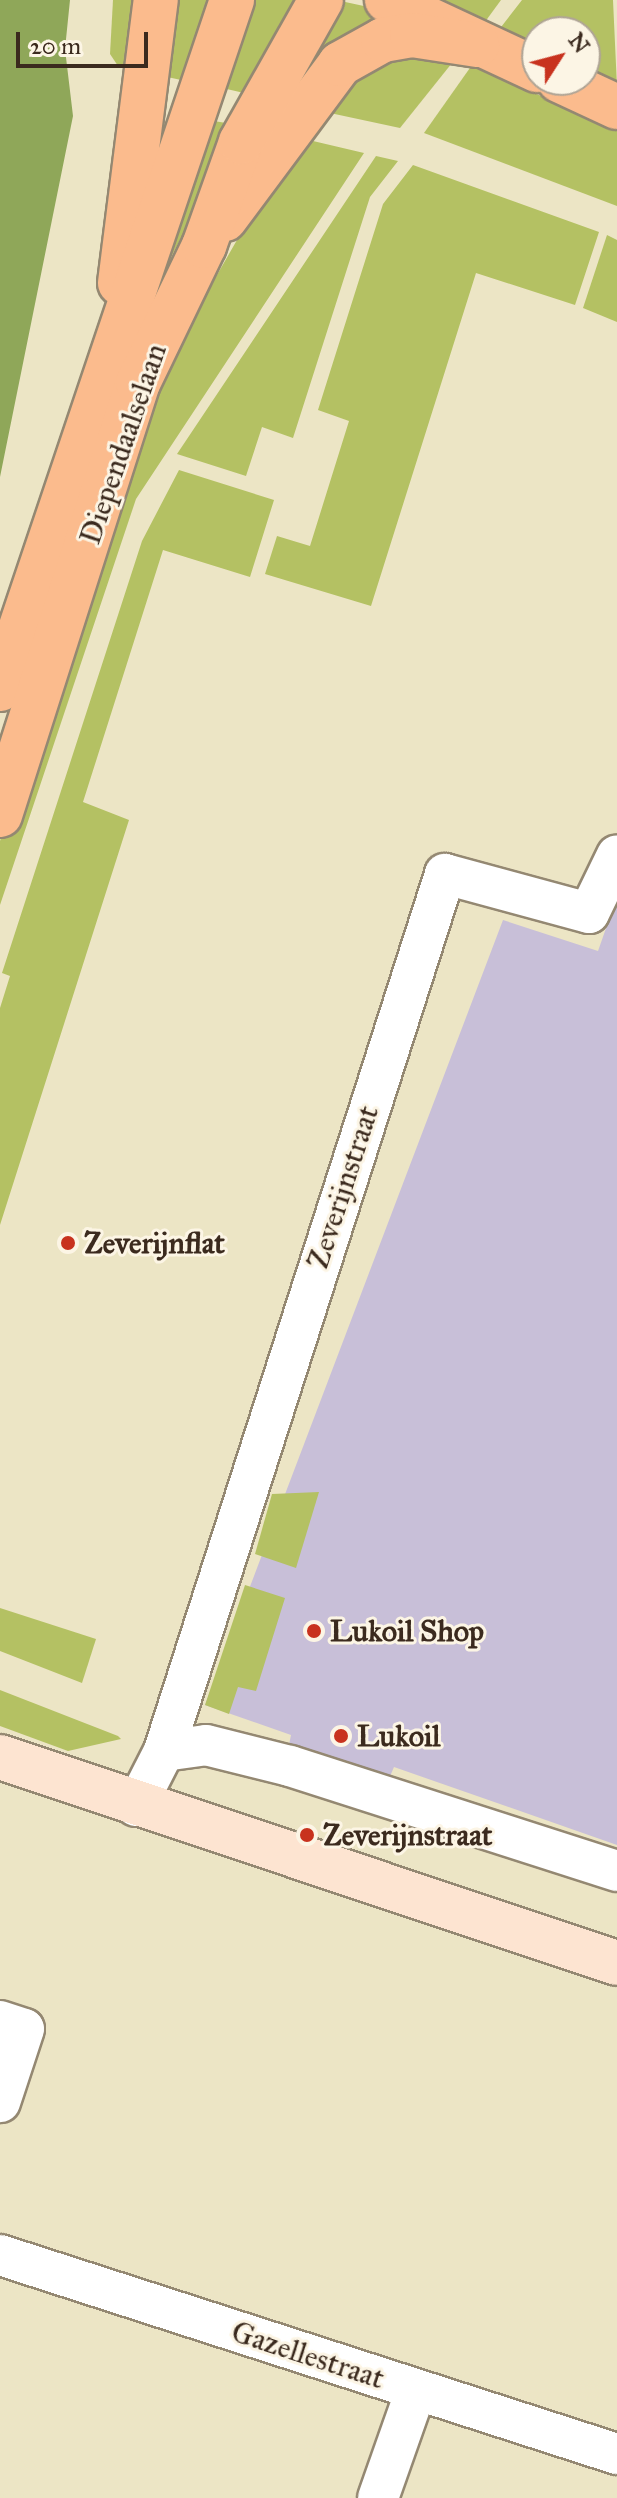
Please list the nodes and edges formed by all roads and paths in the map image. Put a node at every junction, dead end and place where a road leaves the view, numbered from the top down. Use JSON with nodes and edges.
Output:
{"nodes":[{"id":1,"x":156,"y":0,"type":"edge"},
{"id":2,"x":232,"y":0,"type":"edge"},
{"id":3,"x":321,"y":0,"type":"edge"},
{"id":4,"x":387,"y":0,"type":"edge"},
{"id":5,"x":477,"y":45,"type":"junction"},
{"id":6,"x":521,"y":63,"type":"edge"},
{"id":7,"x":593,"y":96,"type":"edge"},
{"id":8,"x":617,"y":107,"type":"edge"},
{"id":9,"x":204,"y":246,"type":"junction"},
{"id":10,"x":115,"y":347,"type":"junction"},
{"id":11,"x":0,"y":689,"type":"edge"},
{"id":12,"x":0,"y":815,"type":"edge"},
{"id":13,"x":617,"y":855,"type":"edge"},
{"id":14,"x":164,"y":1751,"type":"junction"},
{"id":15,"x":0,"y":1757,"type":"edge"},
{"id":16,"x":136,"y":1806,"type":"junction"},
{"id":17,"x":617,"y":1871,"type":"edge"},
{"id":18,"x":617,"y":1963,"type":"edge"},
{"id":19,"x":0,"y":2021,"type":"edge"},
{"id":20,"x":0,"y":2102,"type":"edge"},
{"id":21,"x":0,"y":2255,"type":"edge"},
{"id":22,"x":416,"y":2390,"type":"junction"},
{"id":23,"x":617,"y":2454,"type":"edge"},
{"id":24,"x":378,"y":2498,"type":"edge"}],
"edges":[{"from":1,"to":10,"type":"main road"},
{"from":2,"to":10,"type":"main road","name":"Diependaalselaan"},
{"from":3,"to":9,"type":"main road","name":"Diependaalselaan"},
{"from":4,"to":5,"type":"main road"},
{"from":5,"to":6,"type":"main road"},
{"from":5,"to":9,"type":"main road"},
{"from":7,"to":8,"type":"main road"},
{"from":9,"to":12,"type":"main road","name":"Diependaalselaan"},
{"from":10,"to":11,"type":"main road","name":"Diependaalselaan"},
{"from":13,"to":14,"type":"street","name":"Zeverijnstraat"},
{"from":14,"to":16,"type":"street","name":"Zeverijnstraat"},
{"from":14,"to":17,"type":"street"},
{"from":15,"to":16,"type":"street"},
{"from":16,"to":18,"type":"street"},
{"from":19,"to":20,"type":"street"},
{"from":21,"to":22,"type":"street","name":"Gazellestraat"},
{"from":22,"to":23,"type":"street","name":"Gazellestraat"},
{"from":22,"to":24,"type":"street"}]}
